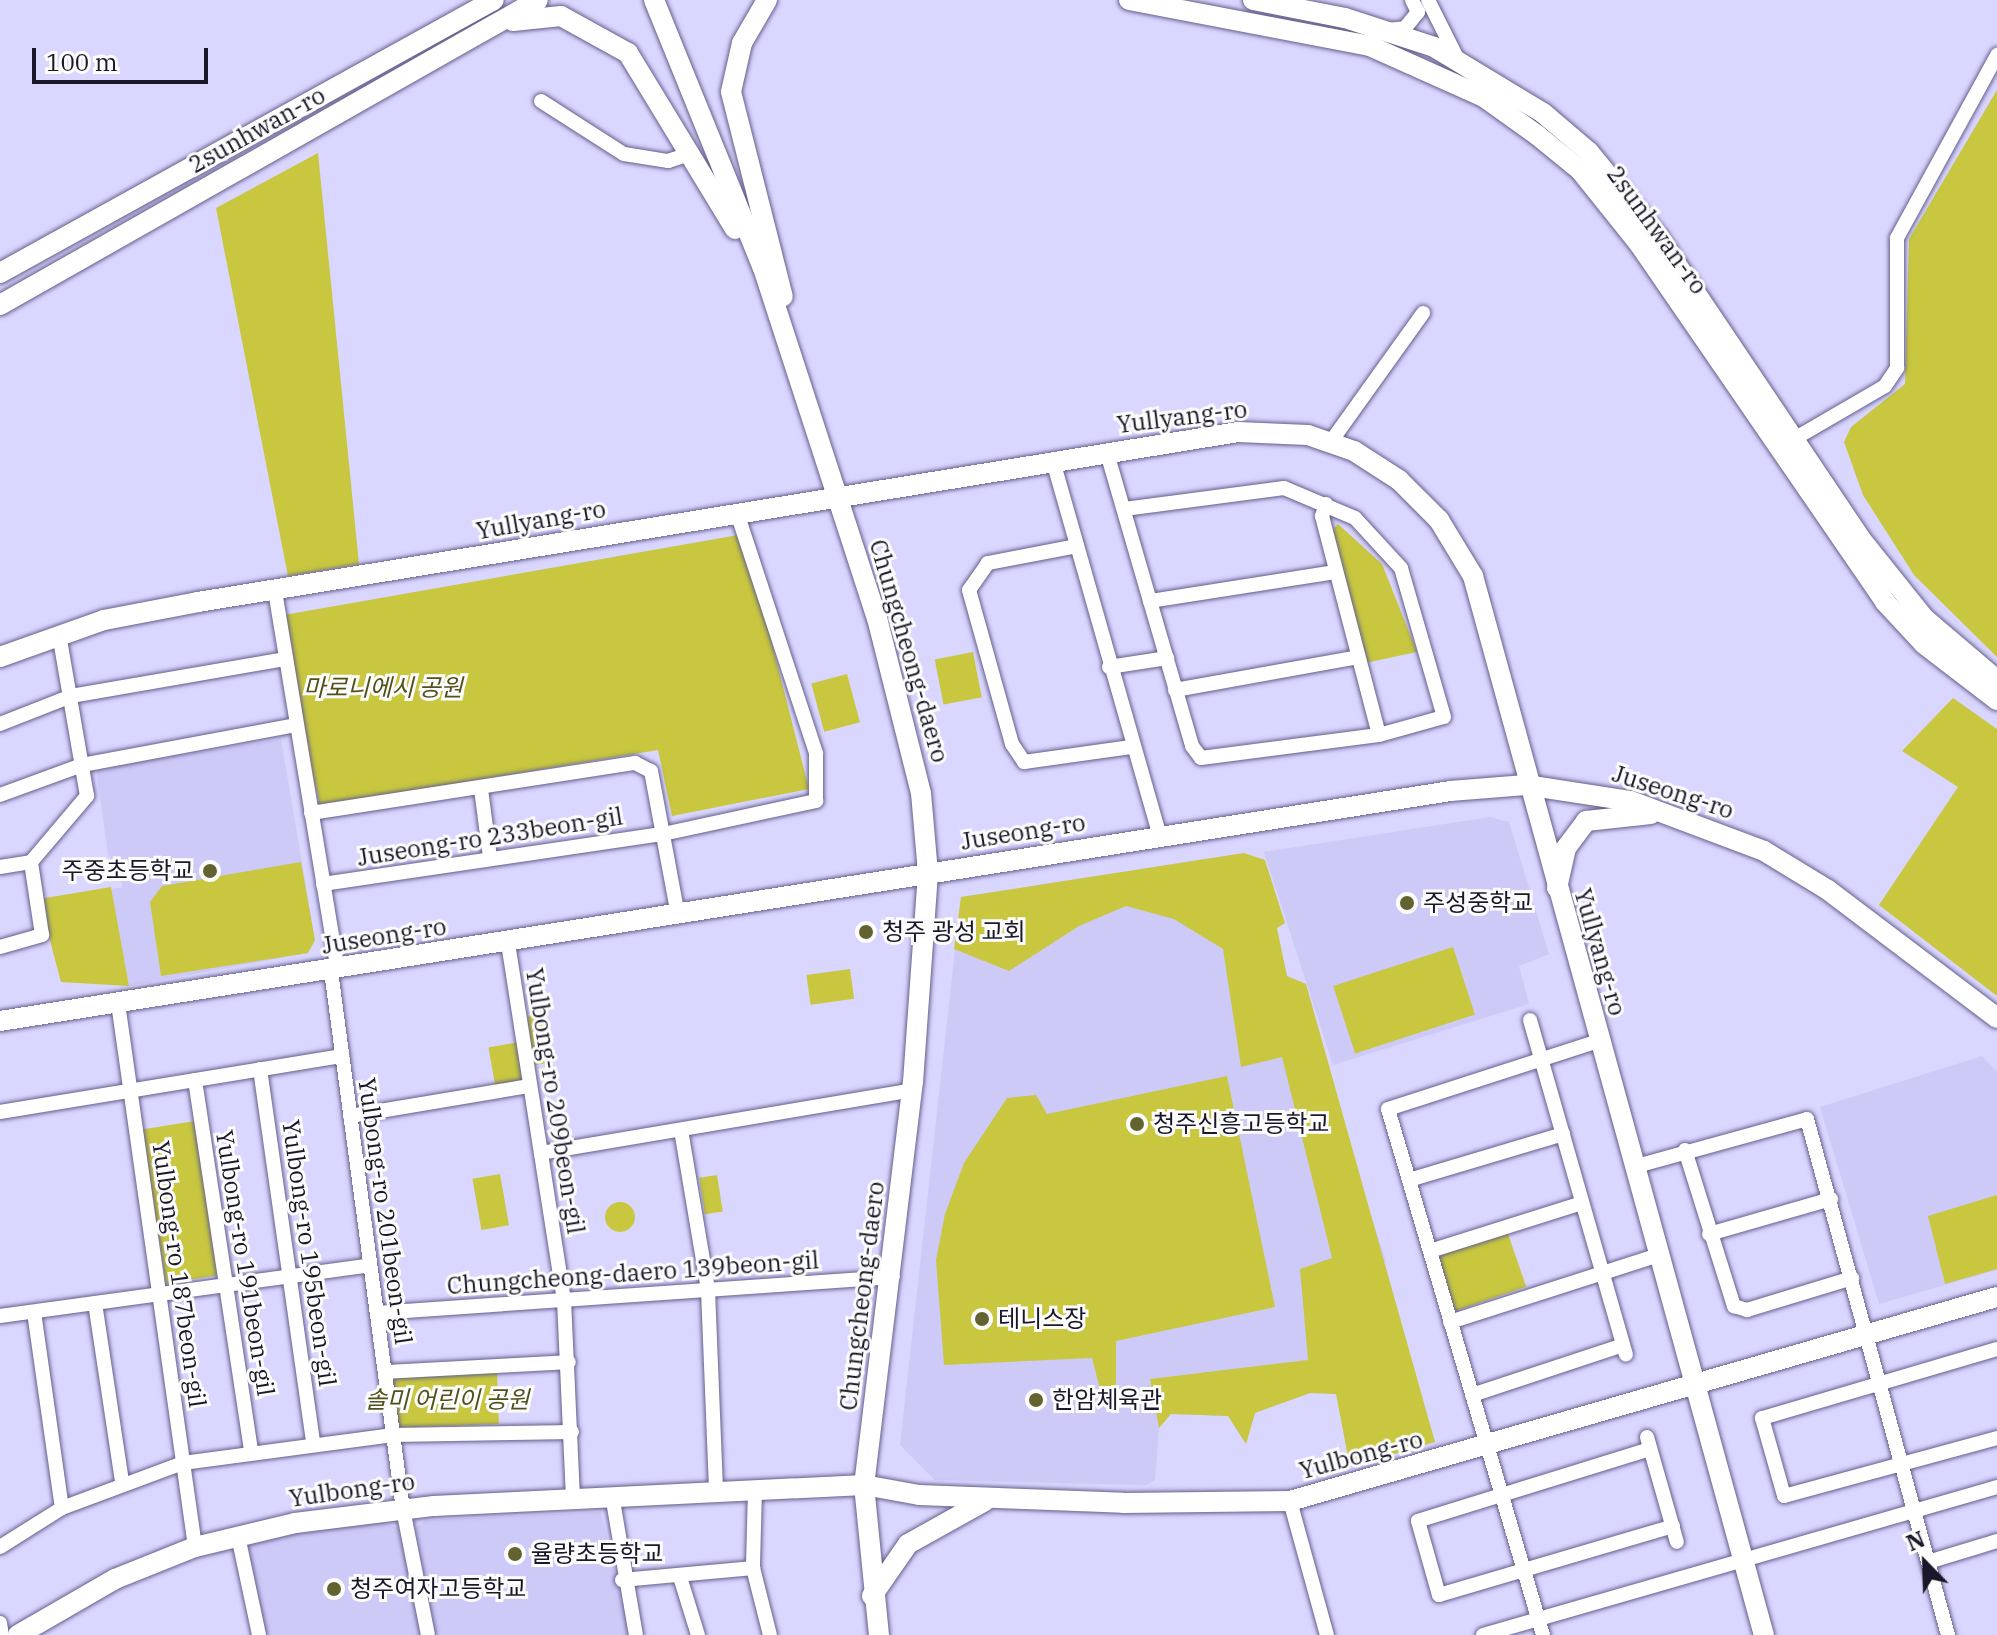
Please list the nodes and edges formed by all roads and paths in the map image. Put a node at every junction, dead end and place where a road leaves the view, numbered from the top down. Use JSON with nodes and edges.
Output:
{"nodes":[{"id":1,"x":473,"y":0,"type":"edge"},
{"id":2,"x":494,"y":0,"type":"edge"},
{"id":3,"x":538,"y":0,"type":"edge"},
{"id":4,"x":654,"y":0,"type":"edge"},
{"id":5,"x":767,"y":0,"type":"edge"},
{"id":6,"x":1129,"y":0,"type":"edge"},
{"id":7,"x":1253,"y":0,"type":"edge"},
{"id":8,"x":1412,"y":0,"type":"edge"},
{"id":9,"x":1428,"y":0,"type":"edge"},
{"id":10,"x":1386,"y":31,"type":"junction"},
{"id":11,"x":479,"y":32,"type":"junction"},
{"id":12,"x":424,"y":38,"type":"junction"},
{"id":13,"x":1997,"y":55,"type":"edge"},
{"id":14,"x":1461,"y":63,"type":"junction"},
{"id":15,"x":541,"y":101,"type":"dead end"},
{"id":16,"x":692,"y":153,"type":"junction"},
{"id":17,"x":0,"y":273,"type":"edge"},
{"id":18,"x":0,"y":305,"type":"edge"},
{"id":19,"x":1423,"y":313,"type":"dead end"},
{"id":20,"x":791,"y":357,"type":"junction"},
{"id":21,"x":1794,"y":439,"type":"junction"},
{"id":22,"x":1330,"y":443,"type":"junction"},
{"id":23,"x":1107,"y":453,"type":"junction"},
{"id":24,"x":1053,"y":461,"type":"junction"},
{"id":25,"x":837,"y":496,"type":"junction"},
{"id":26,"x":1326,"y":504,"type":"junction"},
{"id":27,"x":1124,"y":509,"type":"junction"},
{"id":28,"x":737,"y":513,"type":"junction"},
{"id":29,"x":1077,"y":546,"type":"junction"},
{"id":30,"x":1335,"y":572,"type":"junction"},
{"id":31,"x":275,"y":591,"type":"junction"},
{"id":32,"x":1150,"y":601,"type":"junction"},
{"id":33,"x":59,"y":634,"type":"junction"},
{"id":34,"x":0,"y":657,"type":"edge"},
{"id":35,"x":1358,"y":657,"type":"junction"},
{"id":36,"x":1167,"y":658,"type":"junction"},
{"id":37,"x":286,"y":659,"type":"junction"},
{"id":38,"x":1109,"y":667,"type":"junction"},
{"id":39,"x":1997,"y":680,"type":"edge"},
{"id":40,"x":1175,"y":690,"type":"junction"},
{"id":41,"x":71,"y":696,"type":"junction"},
{"id":42,"x":1997,"y":700,"type":"edge"},
{"id":43,"x":0,"y":724,"type":"edge"},
{"id":44,"x":295,"y":725,"type":"junction"},
{"id":45,"x":1379,"y":735,"type":"junction"},
{"id":46,"x":1131,"y":747,"type":"junction"},
{"id":47,"x":82,"y":765,"type":"junction"},
{"id":48,"x":1526,"y":785,"type":"junction"},
{"id":49,"x":481,"y":789,"type":"junction"},
{"id":50,"x":0,"y":795,"type":"edge"},
{"id":51,"x":311,"y":813,"type":"junction"},
{"id":52,"x":1672,"y":816,"type":"junction"},
{"id":53,"x":663,"y":834,"type":"junction"},
{"id":54,"x":1160,"y":837,"type":"junction"},
{"id":55,"x":490,"y":857,"type":"junction"},
{"id":56,"x":31,"y":862,"type":"junction"},
{"id":57,"x":0,"y":867,"type":"edge"},
{"id":58,"x":928,"y":873,"type":"junction"},
{"id":59,"x":323,"y":884,"type":"junction"},
{"id":60,"x":1556,"y":892,"type":"junction"},
{"id":61,"x":678,"y":915,"type":"junction"},
{"id":62,"x":508,"y":943,"type":"junction"},
{"id":63,"x":0,"y":947,"type":"edge"},
{"id":64,"x":334,"y":970,"type":"junction"},
{"id":65,"x":118,"y":1003,"type":"junction"},
{"id":66,"x":1997,"y":1018,"type":"edge"},
{"id":67,"x":1530,"y":1020,"type":"dead end"},
{"id":68,"x":0,"y":1021,"type":"edge"},
{"id":69,"x":1598,"y":1041,"type":"junction"},
{"id":70,"x":342,"y":1056,"type":"junction"},
{"id":71,"x":1542,"y":1063,"type":"junction"},
{"id":72,"x":260,"y":1069,"type":"junction"},
{"id":73,"x":195,"y":1080,"type":"junction"},
{"id":74,"x":530,"y":1086,"type":"junction"},
{"id":75,"x":912,"y":1090,"type":"junction"},
{"id":76,"x":130,"y":1091,"type":"junction"},
{"id":77,"x":0,"y":1112,"type":"edge"},
{"id":78,"x":350,"y":1116,"type":"junction"},
{"id":79,"x":681,"y":1130,"type":"junction"},
{"id":80,"x":1563,"y":1134,"type":"junction"},
{"id":81,"x":1685,"y":1150,"type":"junction"},
{"id":82,"x":541,"y":1153,"type":"junction"},
{"id":83,"x":1633,"y":1167,"type":"junction"},
{"id":84,"x":1409,"y":1180,"type":"junction"},
{"id":85,"x":1831,"y":1199,"type":"junction"},
{"id":86,"x":1582,"y":1203,"type":"junction"},
{"id":87,"x":1709,"y":1234,"type":"junction"},
{"id":88,"x":1430,"y":1251,"type":"junction"},
{"id":89,"x":1656,"y":1256,"type":"junction"},
{"id":90,"x":370,"y":1265,"type":"junction"},
{"id":91,"x":1602,"y":1271,"type":"junction"},
{"id":92,"x":290,"y":1276,"type":"junction"},
{"id":93,"x":893,"y":1277,"type":"junction"},
{"id":94,"x":1852,"y":1278,"type":"junction"},
{"id":95,"x":226,"y":1285,"type":"junction"},
{"id":96,"x":708,"y":1290,"type":"junction"},
{"id":97,"x":159,"y":1294,"type":"junction"},
{"id":98,"x":1997,"y":1297,"type":"edge"},
{"id":99,"x":564,"y":1300,"type":"junction"},
{"id":100,"x":95,"y":1303,"type":"junction"},
{"id":101,"x":34,"y":1312,"type":"junction"},
{"id":102,"x":377,"y":1313,"type":"junction"},
{"id":103,"x":0,"y":1316,"type":"edge"},
{"id":104,"x":1450,"y":1322,"type":"junction"},
{"id":105,"x":1865,"y":1333,"type":"junction"},
{"id":106,"x":1997,"y":1349,"type":"edge"},
{"id":107,"x":569,"y":1362,"type":"junction"},
{"id":108,"x":385,"y":1372,"type":"junction"},
{"id":109,"x":1692,"y":1382,"type":"junction"},
{"id":110,"x":1879,"y":1384,"type":"junction"},
{"id":111,"x":1472,"y":1395,"type":"junction"},
{"id":112,"x":572,"y":1432,"type":"junction"},
{"id":113,"x":393,"y":1435,"type":"junction"},
{"id":114,"x":1997,"y":1438,"type":"edge"},
{"id":115,"x":313,"y":1442,"type":"junction"},
{"id":116,"x":1487,"y":1447,"type":"junction"},
{"id":117,"x":251,"y":1452,"type":"junction"},
{"id":118,"x":183,"y":1463,"type":"junction"},
{"id":119,"x":1902,"y":1467,"type":"junction"},
{"id":120,"x":122,"y":1482,"type":"junction"},
{"id":121,"x":864,"y":1485,"type":"junction"},
{"id":122,"x":1997,"y":1487,"type":"edge"},
{"id":123,"x":755,"y":1489,"type":"junction"},
{"id":124,"x":716,"y":1490,"type":"junction"},
{"id":125,"x":612,"y":1495,"type":"junction"},
{"id":126,"x":573,"y":1496,"type":"junction"},
{"id":127,"x":1502,"y":1496,"type":"junction"},
{"id":128,"x":994,"y":1498,"type":"junction"},
{"id":129,"x":1290,"y":1501,"type":"junction"},
{"id":130,"x":62,"y":1508,"type":"junction"},
{"id":131,"x":403,"y":1509,"type":"junction"},
{"id":132,"x":1914,"y":1511,"type":"junction"},
{"id":133,"x":1673,"y":1526,"type":"junction"},
{"id":134,"x":238,"y":1536,"type":"junction"},
{"id":135,"x":1677,"y":1542,"type":"dead end"},
{"id":136,"x":1996,"y":1546,"type":"edge"},
{"id":137,"x":0,"y":1547,"type":"edge"},
{"id":138,"x":195,"y":1547,"type":"junction"},
{"id":139,"x":1743,"y":1559,"type":"junction"},
{"id":140,"x":1928,"y":1562,"type":"junction"},
{"id":141,"x":753,"y":1568,"type":"junction"},
{"id":142,"x":1525,"y":1574,"type":"junction"},
{"id":143,"x":680,"y":1577,"type":"junction"},
{"id":144,"x":622,"y":1580,"type":"junction"},
{"id":145,"x":872,"y":1596,"type":"junction"},
{"id":146,"x":1539,"y":1620,"type":"junction"},
{"id":147,"x":0,"y":1623,"type":"edge"},
{"id":148,"x":2,"y":1635,"type":"edge"},
{"id":149,"x":18,"y":1635,"type":"edge"},
{"id":150,"x":259,"y":1635,"type":"edge"},
{"id":151,"x":428,"y":1635,"type":"edge"},
{"id":152,"x":636,"y":1635,"type":"edge"},
{"id":153,"x":698,"y":1635,"type":"edge"},
{"id":154,"x":770,"y":1635,"type":"edge"},
{"id":155,"x":879,"y":1635,"type":"edge"},
{"id":156,"x":1327,"y":1635,"type":"edge"},
{"id":157,"x":1483,"y":1635,"type":"edge"},
{"id":158,"x":1543,"y":1635,"type":"edge"},
{"id":159,"x":1764,"y":1635,"type":"edge"},
{"id":160,"x":1948,"y":1635,"type":"edge"}],
"edges":[{"from":1,"to":12,"type":"street"},
{"from":2,"to":12,"type":"street","name":"2sunhwan-ro"},
{"from":3,"to":11,"type":"street","name":"2sunhwan-ro"},
{"from":4,"to":20,"type":"street","name":"Chungcheong-daero"},
{"from":5,"to":20,"type":"street"},
{"from":6,"to":42,"type":"street","name":"2sunhwan-ro"},
{"from":7,"to":10,"type":"street","name":"2sunhwan-ro"},
{"from":8,"to":10,"type":"street"},
{"from":9,"to":14,"type":"street"},
{"from":10,"to":14,"type":"street","name":"2sunhwan-ro"},
{"from":11,"to":16,"type":"street"},
{"from":11,"to":18,"type":"street","name":"2sunhwan-ro"},
{"from":12,"to":17,"type":"street","name":"2sunhwan-ro"},
{"from":13,"to":21,"type":"street"},
{"from":14,"to":21,"type":"street","name":"2sunhwan-ro"},
{"from":15,"to":16,"type":"street"},
{"from":16,"to":20,"type":"street"},
{"from":19,"to":22,"type":"street"},
{"from":20,"to":25,"type":"street","name":"Chungcheong-daero"},
{"from":21,"to":39,"type":"street","name":"2sunhwan-ro"},
{"from":22,"to":23,"type":"street","name":"Yullyang-ro"},
{"from":22,"to":48,"type":"street","name":"Yullyang-ro"},
{"from":23,"to":24,"type":"street","name":"Yullyang-ro"},
{"from":23,"to":27,"type":"street"},
{"from":24,"to":25,"type":"street","name":"Yullyang-ro"},
{"from":24,"to":29,"type":"street"},
{"from":25,"to":28,"type":"street","name":"Yullyang-ro"},
{"from":25,"to":58,"type":"street","name":"Chungcheong-daero"},
{"from":26,"to":27,"type":"street"},
{"from":26,"to":30,"type":"street"},
{"from":26,"to":45,"type":"street"},
{"from":27,"to":32,"type":"street"},
{"from":28,"to":31,"type":"street","name":"Yullyang-ro"},
{"from":28,"to":53,"type":"street","name":"Juseong-ro 233beon-gil"},
{"from":29,"to":38,"type":"street"},
{"from":29,"to":46,"type":"street"},
{"from":30,"to":32,"type":"street"},
{"from":30,"to":35,"type":"street"},
{"from":31,"to":33,"type":"street","name":"Yullyang-ro"},
{"from":31,"to":37,"type":"street"},
{"from":32,"to":36,"type":"street"},
{"from":33,"to":34,"type":"street","name":"Yullyang-ro"},
{"from":33,"to":41,"type":"street"},
{"from":35,"to":40,"type":"street"},
{"from":35,"to":45,"type":"street"},
{"from":36,"to":38,"type":"street"},
{"from":36,"to":40,"type":"street"},
{"from":37,"to":41,"type":"street"},
{"from":37,"to":44,"type":"street"},
{"from":38,"to":46,"type":"street"},
{"from":40,"to":45,"type":"street"},
{"from":41,"to":43,"type":"street"},
{"from":41,"to":47,"type":"street"},
{"from":44,"to":47,"type":"street"},
{"from":44,"to":51,"type":"street"},
{"from":46,"to":54,"type":"street"},
{"from":47,"to":50,"type":"street"},
{"from":47,"to":56,"type":"street"},
{"from":48,"to":52,"type":"street","name":"Juseong-ro"},
{"from":48,"to":54,"type":"street","name":"Juseong-ro"},
{"from":48,"to":60,"type":"street","name":"Yullyang-ro"},
{"from":49,"to":51,"type":"street","name":"Juseong-ro 233beon-gil"},
{"from":49,"to":53,"type":"street","name":"Juseong-ro 233beon-gil"},
{"from":49,"to":55,"type":"street"},
{"from":51,"to":59,"type":"street"},
{"from":52,"to":60,"type":"street"},
{"from":52,"to":66,"type":"street","name":"Juseong-ro"},
{"from":53,"to":55,"type":"street","name":"Juseong-ro 233beon-gil"},
{"from":53,"to":61,"type":"street"},
{"from":54,"to":58,"type":"street","name":"Juseong-ro"},
{"from":55,"to":59,"type":"street","name":"Juseong-ro 233beon-gil"},
{"from":56,"to":57,"type":"street"},
{"from":56,"to":63,"type":"street"},
{"from":58,"to":61,"type":"street","name":"Juseong-ro"},
{"from":58,"to":75,"type":"street","name":"Chungcheong-daero"},
{"from":59,"to":64,"type":"street"},
{"from":60,"to":69,"type":"street","name":"Yullyang-ro"},
{"from":61,"to":62,"type":"street","name":"Juseong-ro"},
{"from":62,"to":64,"type":"street","name":"Juseong-ro"},
{"from":62,"to":74,"type":"street","name":"Yulbong-ro 209beon-gil"},
{"from":64,"to":65,"type":"street","name":"Juseong-ro"},
{"from":64,"to":70,"type":"street","name":"Yulbong-ro 201beon-gil"},
{"from":65,"to":68,"type":"street","name":"Juseong-ro"},
{"from":65,"to":76,"type":"street","name":"Yulbong-ro 187beon-gil"},
{"from":67,"to":71,"type":"street"},
{"from":69,"to":71,"type":"street"},
{"from":69,"to":83,"type":"street","name":"Yullyang-ro"},
{"from":70,"to":72,"type":"street","name":"Yulbong-ro 201beon-gil"},
{"from":70,"to":78,"type":"street","name":"Yulbong-ro 201beon-gil"},
{"from":71,"to":80,"type":"street"},
{"from":71,"to":84,"type":"street"},
{"from":72,"to":73,"type":"street","name":"Yulbong-ro 201beon-gil"},
{"from":72,"to":92,"type":"street","name":"Yulbong-ro 195beon-gil"},
{"from":73,"to":76,"type":"street"},
{"from":73,"to":95,"type":"street","name":"Yulbong-ro 191beon-gil"},
{"from":74,"to":78,"type":"street"},
{"from":74,"to":82,"type":"street","name":"Yulbong-ro 209beon-gil"},
{"from":75,"to":79,"type":"street"},
{"from":75,"to":93,"type":"street","name":"Chungcheong-daero"},
{"from":76,"to":77,"type":"street"},
{"from":76,"to":97,"type":"street","name":"Yulbong-ro 187beon-gil"},
{"from":78,"to":90,"type":"street","name":"Yulbong-ro 201beon-gil"},
{"from":79,"to":82,"type":"street"},
{"from":79,"to":96,"type":"street"},
{"from":80,"to":84,"type":"street"},
{"from":80,"to":86,"type":"street"},
{"from":81,"to":83,"type":"street"},
{"from":81,"to":85,"type":"street"},
{"from":81,"to":87,"type":"street"},
{"from":82,"to":99,"type":"street","name":"Yulbong-ro 209beon-gil"},
{"from":83,"to":89,"type":"street","name":"Yullyang-ro"},
{"from":84,"to":88,"type":"street"},
{"from":85,"to":87,"type":"street"},
{"from":85,"to":94,"type":"street"},
{"from":86,"to":88,"type":"street"},
{"from":86,"to":91,"type":"street"},
{"from":87,"to":94,"type":"street"},
{"from":88,"to":104,"type":"street"},
{"from":89,"to":91,"type":"street"},
{"from":89,"to":109,"type":"street","name":"Yullyang-ro"},
{"from":90,"to":92,"type":"street"},
{"from":90,"to":102,"type":"street","name":"Yulbong-ro 201beon-gil"},
{"from":91,"to":104,"type":"street"},
{"from":91,"to":111,"type":"street"},
{"from":92,"to":95,"type":"street"},
{"from":92,"to":115,"type":"street","name":"Yulbong-ro 195beon-gil"},
{"from":93,"to":96,"type":"street","name":"Chungcheong-daero 139beon-gil"},
{"from":93,"to":121,"type":"street","name":"Chungcheong-daero"},
{"from":94,"to":105,"type":"street"},
{"from":95,"to":97,"type":"street"},
{"from":95,"to":117,"type":"street","name":"Yulbong-ro 191beon-gil"},
{"from":96,"to":99,"type":"street","name":"Chungcheong-daero 139beon-gil"},
{"from":96,"to":124,"type":"street"},
{"from":97,"to":100,"type":"street"},
{"from":97,"to":118,"type":"street","name":"Yulbong-ro 187beon-gil"},
{"from":98,"to":105,"type":"street","name":"Yulbong-ro"},
{"from":99,"to":102,"type":"street","name":"Chungcheong-daero 139beon-gil"},
{"from":99,"to":107,"type":"street","name":"Yulbong-ro 209beon-gil"},
{"from":100,"to":101,"type":"street"},
{"from":100,"to":120,"type":"street"},
{"from":101,"to":103,"type":"street"},
{"from":101,"to":130,"type":"street"},
{"from":102,"to":108,"type":"street","name":"Yulbong-ro 201beon-gil"},
{"from":104,"to":111,"type":"street"},
{"from":105,"to":109,"type":"street","name":"Yulbong-ro"},
{"from":105,"to":110,"type":"street"},
{"from":106,"to":110,"type":"street"},
{"from":107,"to":108,"type":"street","name":"Yulbong-ro 201beon-gil"},
{"from":107,"to":112,"type":"street","name":"Yulbong-ro 209beon-gil"},
{"from":108,"to":113,"type":"street","name":"Yulbong-ro 201beon-gil"},
{"from":109,"to":116,"type":"street","name":"Yulbong-ro"},
{"from":109,"to":139,"type":"street","name":"Yullyang-ro"},
{"from":110,"to":119,"type":"street"},
{"from":110,"to":119,"type":"street"},
{"from":111,"to":116,"type":"street"},
{"from":112,"to":113,"type":"street"},
{"from":112,"to":126,"type":"street","name":"Yulbong-ro 209beon-gil"},
{"from":113,"to":115,"type":"street"},
{"from":113,"to":131,"type":"street","name":"Yulbong-ro 201beon-gil"},
{"from":114,"to":119,"type":"street"},
{"from":115,"to":117,"type":"street"},
{"from":116,"to":127,"type":"street"},
{"from":116,"to":129,"type":"street","name":"Yulbong-ro"},
{"from":117,"to":118,"type":"street"},
{"from":118,"to":120,"type":"street"},
{"from":118,"to":138,"type":"street","name":"Yulbong-ro 187beon-gil"},
{"from":119,"to":132,"type":"street"},
{"from":120,"to":130,"type":"street"},
{"from":121,"to":123,"type":"street","name":"Yulbong-ro"},
{"from":121,"to":128,"type":"street","name":"Yulbong-ro"},
{"from":121,"to":145,"type":"street","name":"Chungcheong-daero"},
{"from":122,"to":132,"type":"street"},
{"from":123,"to":124,"type":"street","name":"Yulbong-ro"},
{"from":123,"to":141,"type":"street"},
{"from":124,"to":125,"type":"street","name":"Yulbong-ro"},
{"from":125,"to":126,"type":"street","name":"Yulbong-ro"},
{"from":125,"to":144,"type":"street"},
{"from":126,"to":131,"type":"street","name":"Yulbong-ro"},
{"from":127,"to":133,"type":"street"},
{"from":127,"to":142,"type":"street"},
{"from":127,"to":142,"type":"street"},
{"from":128,"to":129,"type":"street","name":"Yulbong-ro"},
{"from":128,"to":145,"type":"street"},
{"from":129,"to":156,"type":"street"},
{"from":130,"to":137,"type":"street"},
{"from":131,"to":134,"type":"street","name":"Yulbong-ro"},
{"from":131,"to":151,"type":"street","name":"Yulbong-ro 201beon-gil"},
{"from":132,"to":139,"type":"street"},
{"from":132,"to":140,"type":"street"},
{"from":133,"to":135,"type":"street"},
{"from":133,"to":142,"type":"street"},
{"from":134,"to":138,"type":"street","name":"Yulbong-ro"},
{"from":134,"to":150,"type":"street"},
{"from":136,"to":140,"type":"street"},
{"from":138,"to":149,"type":"street","name":"Yulbong-ro"},
{"from":139,"to":146,"type":"street"},
{"from":139,"to":159,"type":"street","name":"Yullyang-ro"},
{"from":140,"to":160,"type":"street"},
{"from":141,"to":143,"type":"street"},
{"from":141,"to":154,"type":"street"},
{"from":142,"to":146,"type":"street"},
{"from":143,"to":144,"type":"street"},
{"from":143,"to":153,"type":"street"},
{"from":144,"to":152,"type":"street"},
{"from":145,"to":155,"type":"street","name":"Chungcheong-daero"},
{"from":146,"to":157,"type":"street"},
{"from":146,"to":158,"type":"street"},
{"from":147,"to":148,"type":"street"}]}
